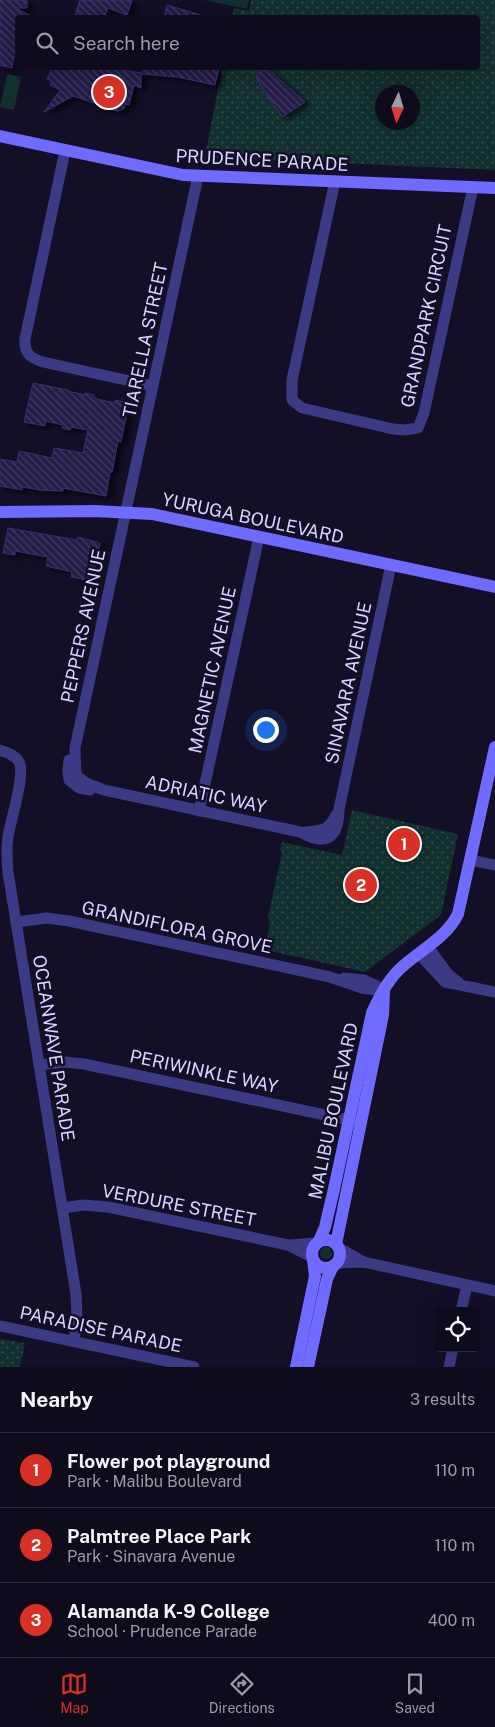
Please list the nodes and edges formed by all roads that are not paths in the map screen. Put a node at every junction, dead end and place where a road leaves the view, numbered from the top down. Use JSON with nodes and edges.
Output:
{"nodes":[{"id":1,"x":0,"y":136,"type":"edge"},
{"id":2,"x":65,"y":150,"type":"junction"},
{"id":3,"x":198,"y":176,"type":"junction"},
{"id":4,"x":335,"y":181,"type":"junction"},
{"id":5,"x":473,"y":188,"type":"junction"},
{"id":6,"x":495,"y":188,"type":"edge"},
{"id":7,"x":153,"y":386,"type":"junction"},
{"id":8,"x":126,"y":511,"type":"junction"},
{"id":9,"x":0,"y":512,"type":"edge"},
{"id":10,"x":258,"y":537,"type":"junction"},
{"id":11,"x":391,"y":565,"type":"junction"},
{"id":12,"x":495,"y":587,"type":"edge"},
{"id":13,"x":495,"y":747,"type":"edge"},
{"id":14,"x":0,"y":750,"type":"edge"},
{"id":15,"x":73,"y":777,"type":"joint"},
{"id":16,"x":200,"y":811,"type":"junction"},
{"id":17,"x":327,"y":833,"type":"joint"},
{"id":18,"x":471,"y":860,"type":"junction"},
{"id":19,"x":495,"y":865,"type":"edge"},
{"id":20,"x":16,"y":922,"type":"junction"},
{"id":21,"x":423,"y":950,"type":"junction"},
{"id":22,"x":384,"y":991,"type":"junction"},
{"id":23,"x":495,"y":992,"type":"edge"},
{"id":24,"x":39,"y":1065,"type":"junction"},
{"id":25,"x":355,"y":1121,"type":"junction"},
{"id":26,"x":63,"y":1208,"type":"junction"},
{"id":27,"x":318,"y":1242,"type":"junction"},
{"id":28,"x":288,"y":1245,"type":"junction"},
{"id":29,"x":337,"y":1246,"type":"junction"},
{"id":30,"x":313,"y":1258,"type":"junction"},
{"id":31,"x":364,"y":1262,"type":"junction"},
{"id":32,"x":334,"y":1264,"type":"junction"},
{"id":33,"x":467,"y":1285,"type":"junction"},
{"id":34,"x":495,"y":1291,"type":"edge"},
{"id":35,"x":462,"y":1307,"type":"edge"},
{"id":36,"x":0,"y":1326,"type":"edge"},
{"id":37,"x":74,"y":1341,"type":"junction"},
{"id":38,"x":452,"y":1352,"type":"edge"},
{"id":39,"x":194,"y":1367,"type":"edge"},
{"id":40,"x":296,"y":1367,"type":"edge"},
{"id":41,"x":308,"y":1367,"type":"edge"},
{"id":42,"x":449,"y":1367,"type":"edge"}],
"edges":[{"from":1,"to":2,"type":"street","name":"PRUDENCE PARADE"},
{"from":2,"to":3,"type":"street","name":"PRUDENCE PARADE"},
{"from":2,"to":7,"type":"street"},
{"from":3,"to":4,"type":"street","name":"PRUDENCE PARADE"},
{"from":3,"to":7,"type":"street","name":"TIARELLA STREET"},
{"from":4,"to":5,"type":"street","name":"PRUDENCE PARADE"},
{"from":4,"to":5,"type":"street","name":"GRANDPARK CIRCUIT"},
{"from":5,"to":6,"type":"street","name":"PRUDENCE PARADE"},
{"from":7,"to":8,"type":"street","name":"TIARELLA STREET"},
{"from":8,"to":9,"type":"street","name":"YURUGA BOULEVARD"},
{"from":8,"to":10,"type":"street","name":"YURUGA BOULEVARD"},
{"from":8,"to":15,"type":"street","name":"PEPPERS AVENUE"},
{"from":10,"to":11,"type":"street","name":"YURUGA BOULEVARD"},
{"from":10,"to":16,"type":"street","name":"MAGNETIC AVENUE"},
{"from":11,"to":12,"type":"street","name":"YURUGA BOULEVARD"},
{"from":11,"to":17,"type":"street","name":"SINAVARA AVENUE"},
{"from":13,"to":18,"type":"street"},
{"from":14,"to":20,"type":"street","name":"OCEANWAVE PARADE"},
{"from":15,"to":16,"type":"street","name":"ADRIATIC WAY"},
{"from":16,"to":17,"type":"street","name":"ADRIATIC WAY"},
{"from":18,"to":19,"type":"street"},
{"from":18,"to":21,"type":"street"},
{"from":20,"to":22,"type":"street","name":"GRANDIFLORA GROVE"},
{"from":20,"to":24,"type":"street","name":"OCEANWAVE PARADE"},
{"from":21,"to":22,"type":"street"},
{"from":21,"to":23,"type":"street"},
{"from":22,"to":25,"type":"street","name":"MALIBU BOULEVARD"},
{"from":24,"to":25,"type":"street","name":"PERIWINKLE WAY"},
{"from":24,"to":26,"type":"street","name":"OCEANWAVE PARADE"},
{"from":25,"to":27,"type":"street","name":"MALIBU BOULEVARD"},
{"from":25,"to":29,"type":"street","name":"MALIBU BOULEVARD"},
{"from":26,"to":28,"type":"street","name":"VERDURE STREET"},
{"from":26,"to":37,"type":"street","name":"OCEANWAVE PARADE"},
{"from":27,"to":28,"type":"street","name":"VERDURE STREET"},
{"from":27,"to":29,"type":"street"},
{"from":27,"to":30,"type":"street"},
{"from":28,"to":30,"type":"street","name":"VERDURE STREET"},
{"from":29,"to":31,"type":"street"},
{"from":29,"to":32,"type":"street"},
{"from":30,"to":32,"type":"street"},
{"from":30,"to":40,"type":"street"},
{"from":31,"to":32,"type":"street"},
{"from":31,"to":33,"type":"street"},
{"from":32,"to":41,"type":"street"},
{"from":33,"to":34,"type":"street"},
{"from":33,"to":35,"type":"street"},
{"from":36,"to":37,"type":"street","name":"PARADISE PARADE"},
{"from":37,"to":39,"type":"street","name":"PARADISE PARADE"},
{"from":38,"to":42,"type":"street"}]}
